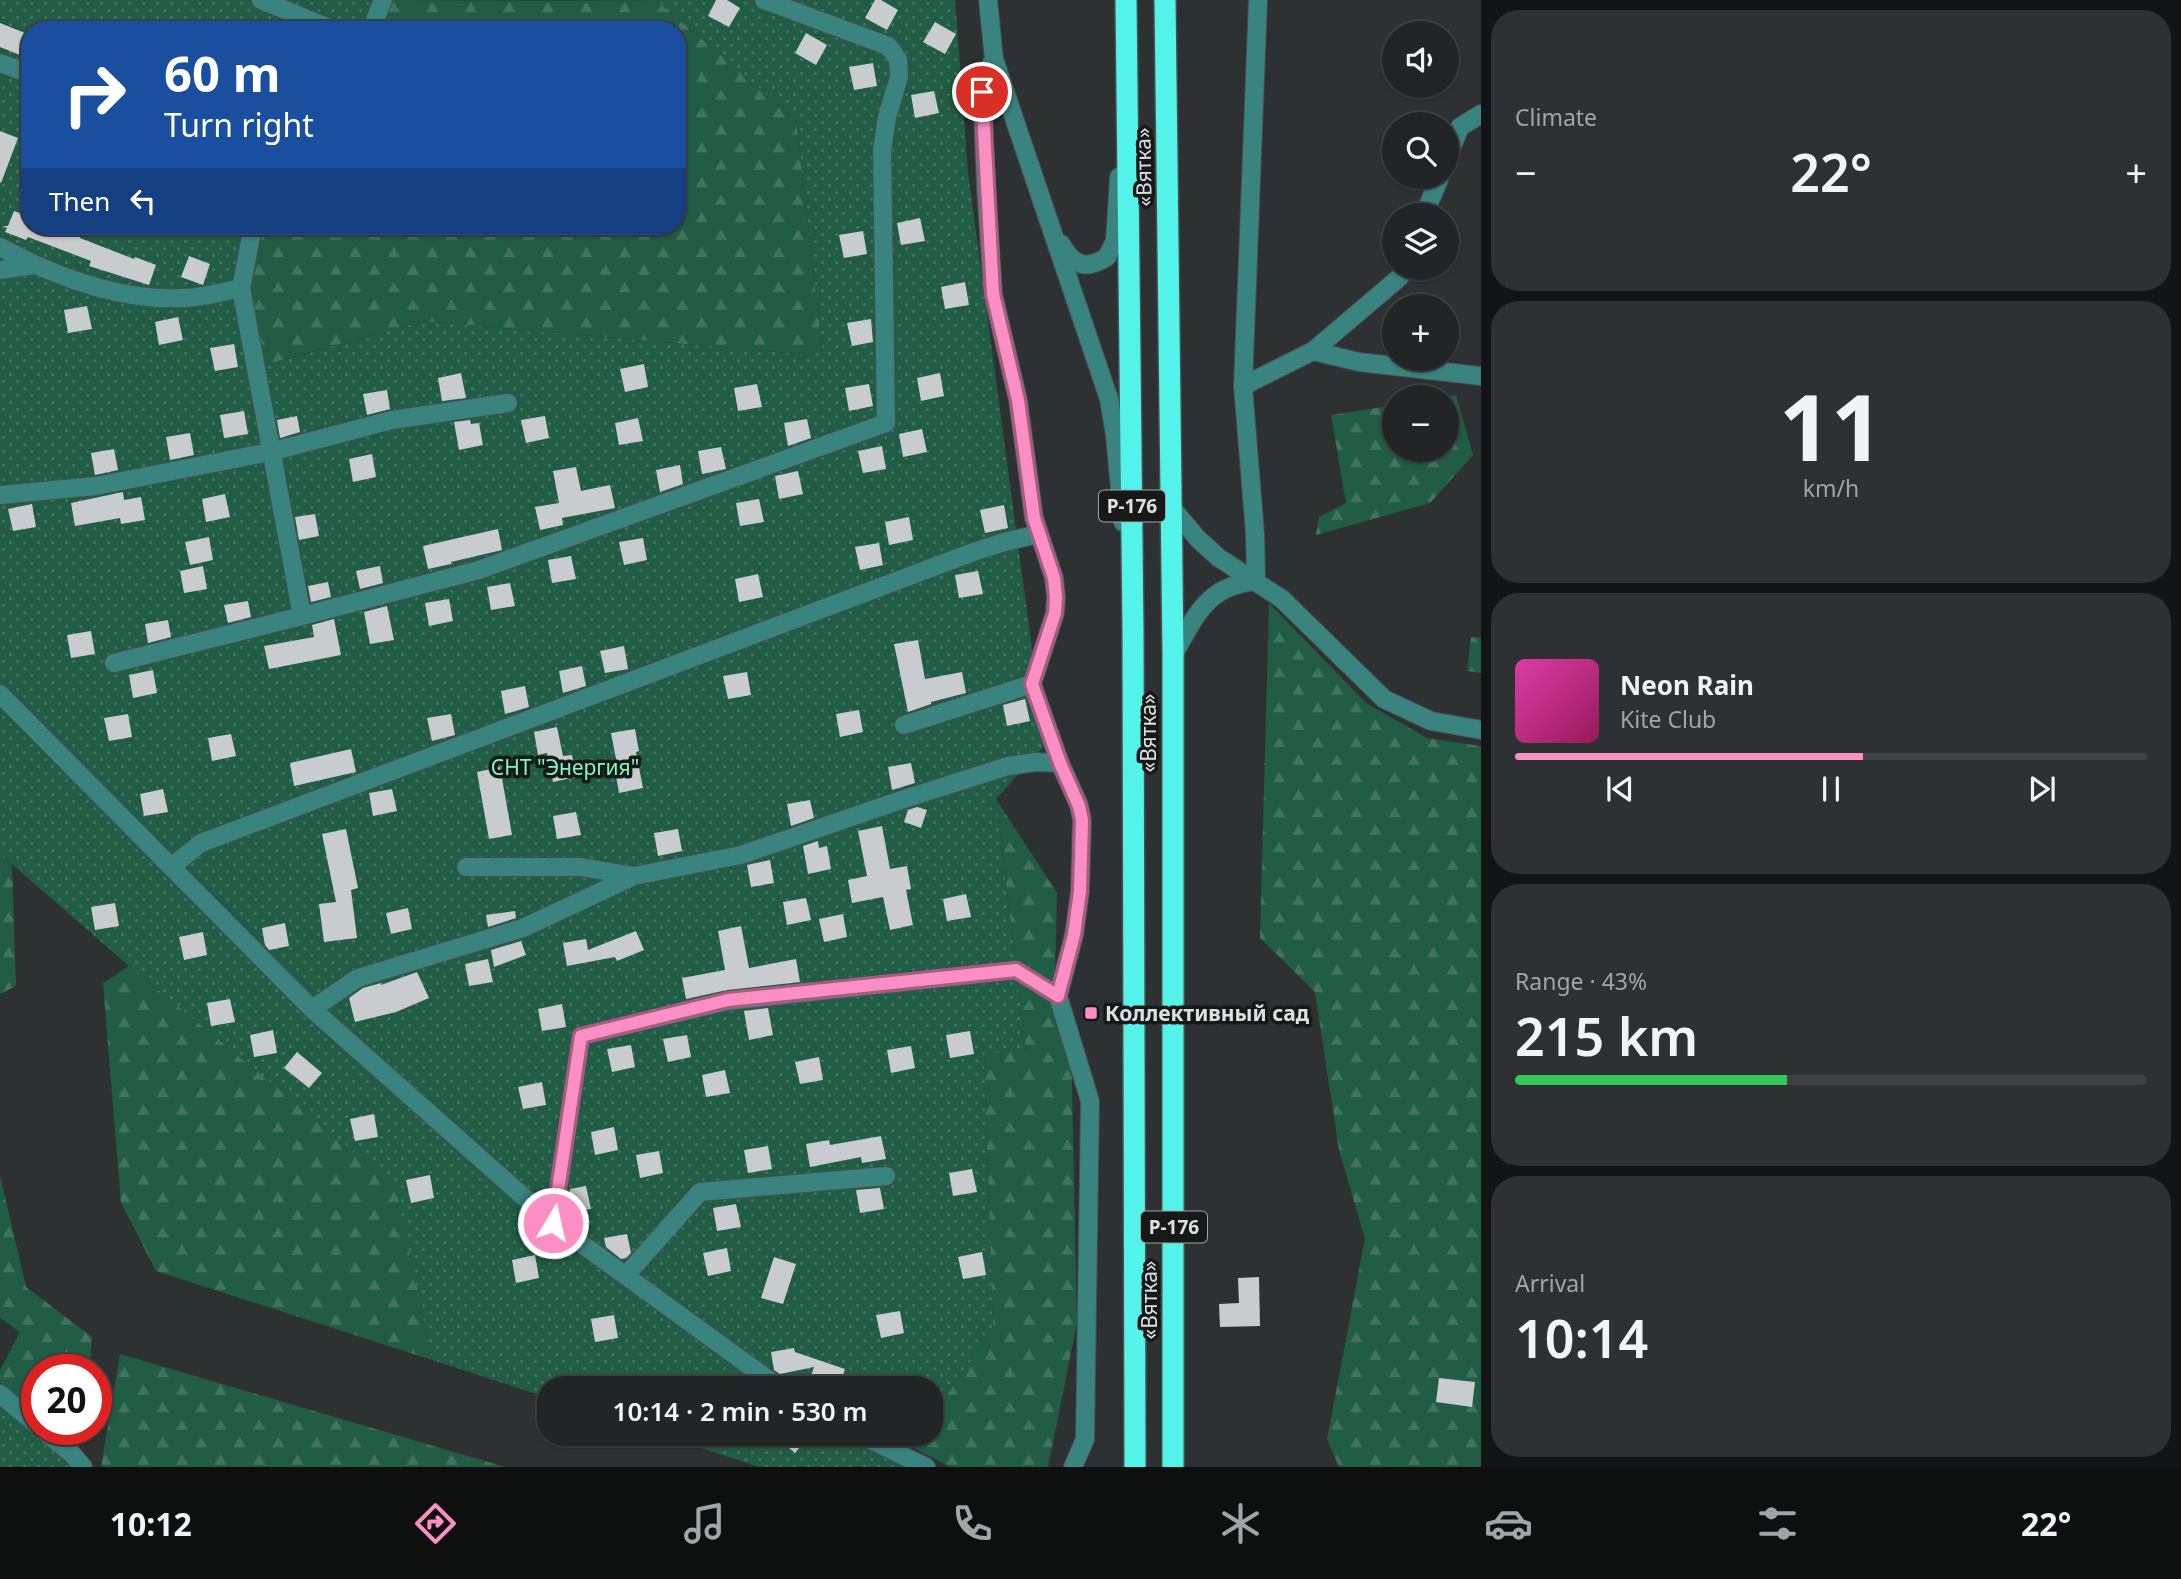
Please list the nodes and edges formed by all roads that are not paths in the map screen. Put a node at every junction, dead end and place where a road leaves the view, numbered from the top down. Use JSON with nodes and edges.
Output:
{"nodes":[{"id":1,"x":261,"y":0,"type":"edge"},
{"id":2,"x":383,"y":0,"type":"edge"},
{"id":3,"x":764,"y":0,"type":"edge"},
{"id":4,"x":988,"y":0,"type":"edge"},
{"id":5,"x":1126,"y":0,"type":"edge"},
{"id":6,"x":1165,"y":0,"type":"edge"},
{"id":7,"x":1258,"y":0,"type":"edge"},
{"id":8,"x":312,"y":21,"type":"edge"},
{"id":9,"x":375,"y":21,"type":"edge"},
{"id":10,"x":994,"y":59,"type":"junction"},
{"id":11,"x":0,"y":63,"type":"edge"},
{"id":12,"x":1127,"y":67,"type":"junction"},
{"id":13,"x":21,"y":71,"type":"edge"},
{"id":14,"x":1481,"y":114,"type":"edge"},
{"id":15,"x":1459,"y":129,"type":"edge"},
{"id":16,"x":1054,"y":232,"type":"junction"},
{"id":17,"x":251,"y":235,"type":"edge"},
{"id":18,"x":0,"y":247,"type":"edge"},
{"id":19,"x":34,"y":265,"type":"junction"},
{"id":20,"x":0,"y":270,"type":"edge"},
{"id":21,"x":1396,"y":280,"type":"edge"},
{"id":22,"x":241,"y":288,"type":"junction"},
{"id":23,"x":1313,"y":351,"type":"junction"},
{"id":24,"x":1481,"y":376,"type":"edge"},
{"id":25,"x":1243,"y":386,"type":"junction"},
{"id":26,"x":508,"y":402,"type":"dead end"},
{"id":27,"x":270,"y":452,"type":"junction"},
{"id":28,"x":0,"y":495,"type":"edge"},
{"id":29,"x":1171,"y":507,"type":"junction"},
{"id":30,"x":1039,"y":534,"type":"junction"},
{"id":31,"x":1256,"y":581,"type":"junction"},
{"id":32,"x":302,"y":616,"type":"junction"},
{"id":33,"x":1133,"y":632,"type":"junction"},
{"id":34,"x":1173,"y":655,"type":"junction"},
{"id":35,"x":114,"y":663,"type":"dead end"},
{"id":36,"x":1032,"y":684,"type":"junction"},
{"id":37,"x":0,"y":694,"type":"edge"},
{"id":38,"x":904,"y":725,"type":"dead end"},
{"id":39,"x":1481,"y":730,"type":"edge"},
{"id":40,"x":1060,"y":763,"type":"junction"},
{"id":41,"x":171,"y":867,"type":"junction"},
{"id":42,"x":466,"y":867,"type":"dead end"},
{"id":43,"x":634,"y":876,"type":"junction"},
{"id":44,"x":1058,"y":996,"type":"junction"},
{"id":45,"x":312,"y":1009,"type":"junction"},
{"id":46,"x":886,"y":1176,"type":"dead end"},
{"id":47,"x":553,"y":1223,"type":"junction"},
{"id":48,"x":626,"y":1274,"type":"junction"},
{"id":49,"x":764,"y":1376,"type":"edge"},
{"id":50,"x":0,"y":1394,"type":"edge"},
{"id":51,"x":21,"y":1412,"type":"edge"},
{"id":52,"x":57,"y":1445,"type":"edge"},
{"id":53,"x":883,"y":1446,"type":"edge"},
{"id":54,"x":74,"y":1463,"type":"edge"},
{"id":55,"x":926,"y":1467,"type":"edge"},
{"id":56,"x":1073,"y":1467,"type":"edge"},
{"id":57,"x":1135,"y":1467,"type":"edge"},
{"id":58,"x":1173,"y":1467,"type":"edge"}],
"edges":[{"from":1,"to":8,"type":"street"},
{"from":2,"to":9,"type":"street"},
{"from":3,"to":32,"type":"street"},
{"from":4,"to":10,"type":"street"},
{"from":5,"to":12,"type":"highway","name":"«Вятка»","number":"Р-176"},
{"from":6,"to":29,"type":"highway","name":"«Вятка»","number":"Р-176"},
{"from":7,"to":25,"type":"street"},
{"from":10,"to":16,"type":"street"},
{"from":10,"to":30,"type":"street"},
{"from":11,"to":13,"type":"street"},
{"from":12,"to":16,"type":"street"},
{"from":12,"to":33,"type":"highway","name":"«Вятка»","number":"Р-176"},
{"from":14,"to":15,"type":"street"},
{"from":16,"to":33,"type":"street"},
{"from":17,"to":22,"type":"street"},
{"from":18,"to":19,"type":"street"},
{"from":19,"to":20,"type":"street"},
{"from":19,"to":22,"type":"street"},
{"from":21,"to":23,"type":"street"},
{"from":22,"to":27,"type":"street"},
{"from":23,"to":24,"type":"street"},
{"from":23,"to":25,"type":"street"},
{"from":25,"to":31,"type":"street"},
{"from":26,"to":27,"type":"street"},
{"from":27,"to":28,"type":"street"},
{"from":27,"to":32,"type":"street"},
{"from":29,"to":31,"type":"street"},
{"from":29,"to":34,"type":"highway","name":"«Вятка»","number":"Р-176"},
{"from":30,"to":36,"type":"street"},
{"from":30,"to":41,"type":"street"},
{"from":31,"to":34,"type":"street"},
{"from":31,"to":39,"type":"street"},
{"from":32,"to":35,"type":"street"},
{"from":33,"to":57,"type":"highway","name":"«Вятка»","number":"Р-176"},
{"from":34,"to":58,"type":"highway","name":"«Вятка»","number":"Р-176"},
{"from":36,"to":38,"type":"street"},
{"from":36,"to":40,"type":"street"},
{"from":37,"to":41,"type":"street"},
{"from":40,"to":43,"type":"street"},
{"from":40,"to":44,"type":"street"},
{"from":41,"to":45,"type":"street"},
{"from":42,"to":43,"type":"street"},
{"from":43,"to":45,"type":"street"},
{"from":44,"to":47,"type":"street"},
{"from":44,"to":56,"type":"street"},
{"from":45,"to":47,"type":"street"},
{"from":46,"to":48,"type":"street"},
{"from":47,"to":48,"type":"street"},
{"from":48,"to":49,"type":"street"},
{"from":50,"to":51,"type":"street"},
{"from":52,"to":54,"type":"street"},
{"from":53,"to":55,"type":"street"}]}
